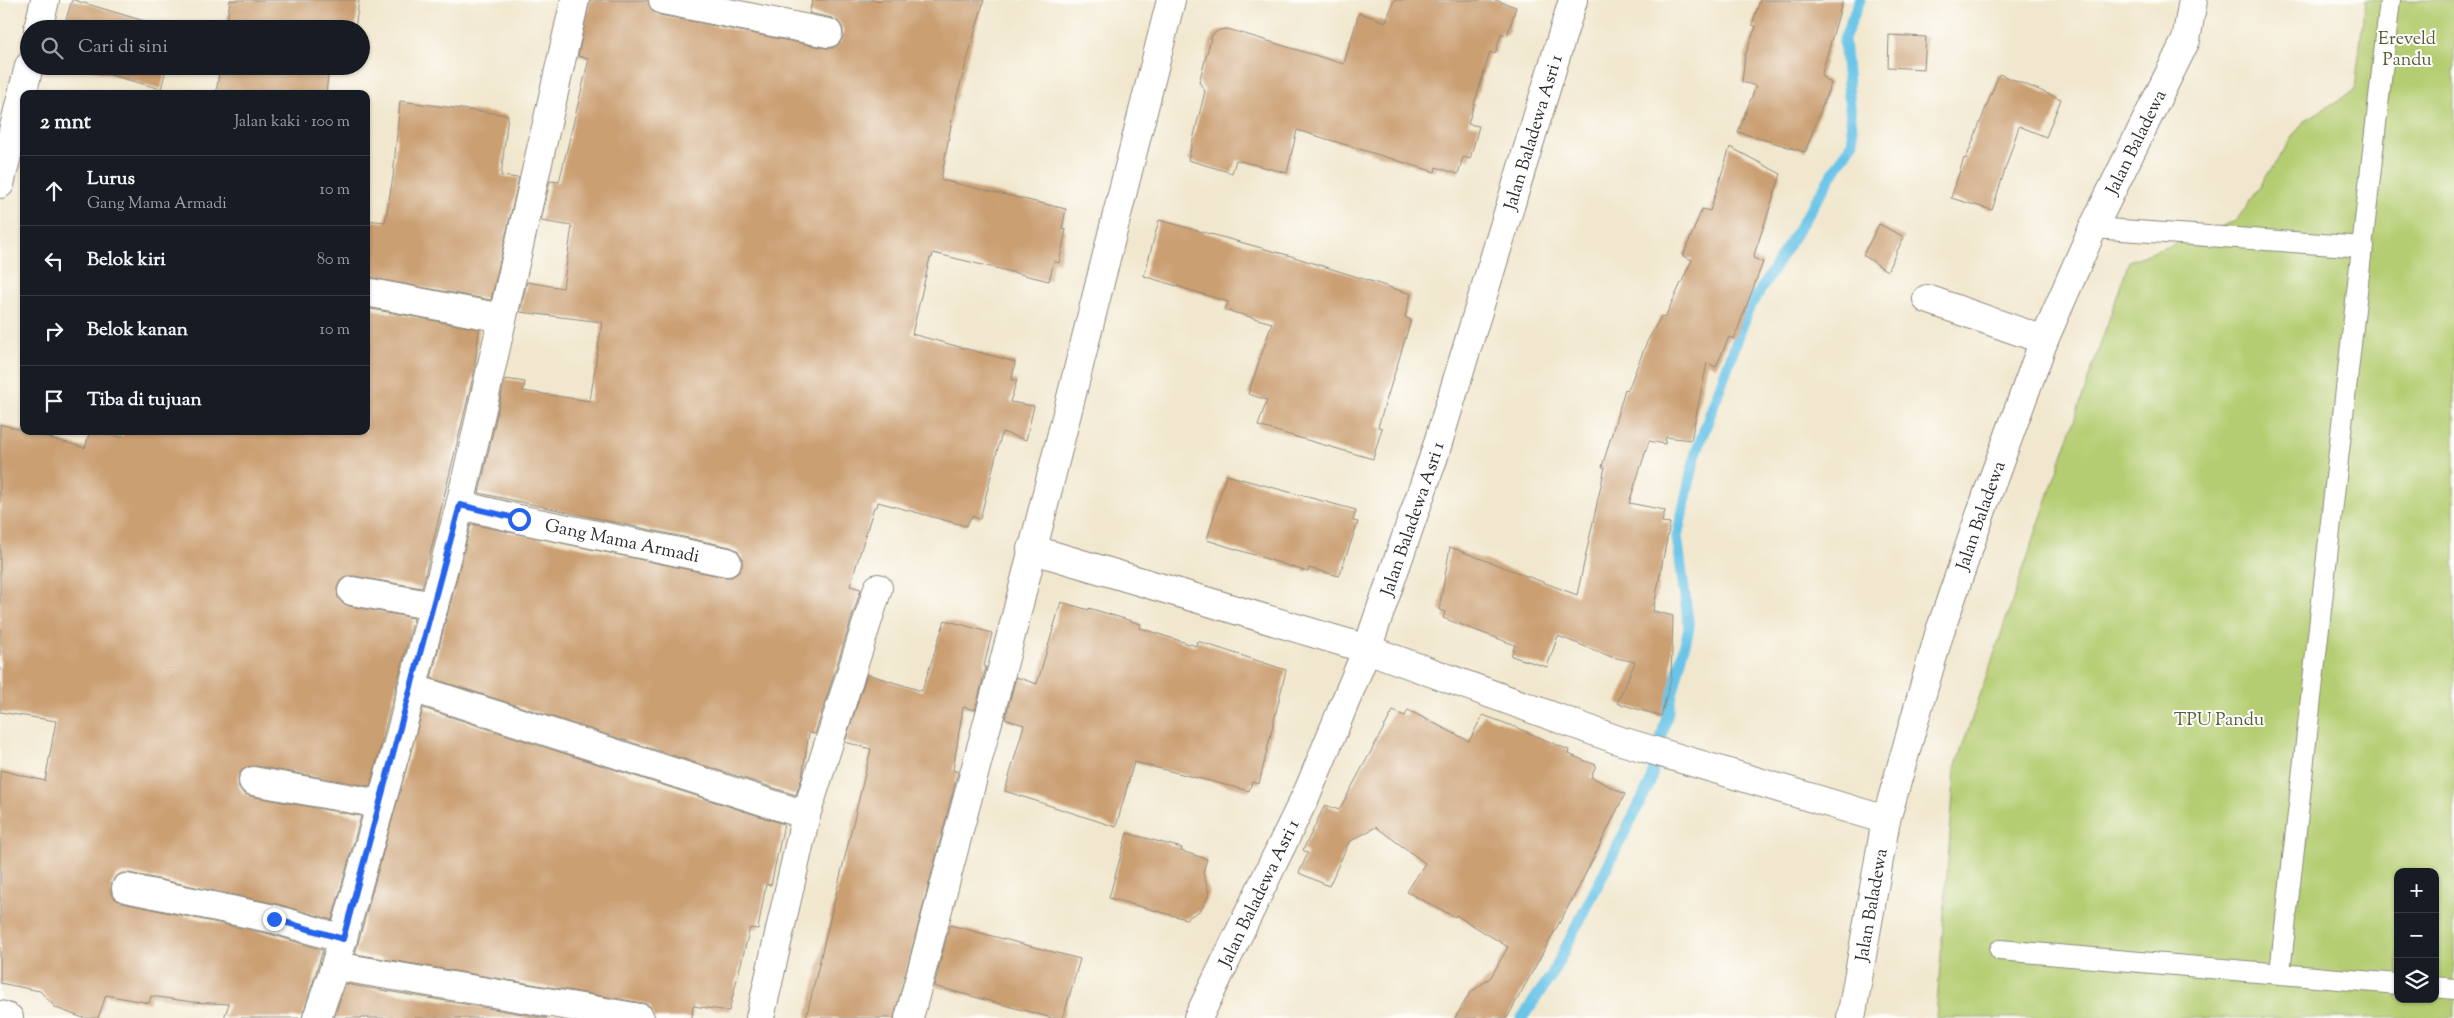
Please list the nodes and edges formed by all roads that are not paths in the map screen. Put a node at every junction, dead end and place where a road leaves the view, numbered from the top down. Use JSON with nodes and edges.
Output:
{"nodes":[{"id":1,"x":45,"y":0,"type":"edge"},
{"id":2,"x":575,"y":0,"type":"edge"},
{"id":3,"x":663,"y":0,"type":"edge"},
{"id":4,"x":1171,"y":0,"type":"edge"},
{"id":5,"x":1573,"y":0,"type":"edge"},
{"id":6,"x":2193,"y":0,"type":"edge"},
{"id":7,"x":2390,"y":0,"type":"edge"},
{"id":8,"x":40,"y":20,"type":"edge"},
{"id":9,"x":828,"y":34,"type":"dead end"},
{"id":10,"x":27,"y":75,"type":"edge"},
{"id":11,"x":23,"y":90,"type":"edge"},
{"id":12,"x":20,"y":103,"type":"edge"},
{"id":13,"x":0,"y":184,"type":"edge"},
{"id":14,"x":2093,"y":228,"type":"junction"},
{"id":15,"x":2364,"y":247,"type":"junction"},
{"id":16,"x":370,"y":293,"type":"edge"},
{"id":17,"x":1927,"y":299,"type":"dead end"},
{"id":18,"x":502,"y":318,"type":"junction"},
{"id":19,"x":2044,"y":340,"type":"junction"},
{"id":20,"x":460,"y":505,"type":"junction"},
{"id":21,"x":1031,"y":549,"type":"junction"},
{"id":22,"x":727,"y":562,"type":"dead end"},
{"id":23,"x":878,"y":588,"type":"dead end"},
{"id":24,"x":352,"y":591,"type":"dead end"},
{"id":25,"x":434,"y":606,"type":"junction"},
{"id":26,"x":1367,"y":649,"type":"junction"},
{"id":27,"x":412,"y":688,"type":"junction"},
{"id":28,"x":253,"y":781,"type":"dead end"},
{"id":29,"x":380,"y":804,"type":"junction"},
{"id":30,"x":806,"y":815,"type":"junction"},
{"id":31,"x":1886,"y":820,"type":"junction"},
{"id":32,"x":126,"y":888,"type":"dead end"},
{"id":33,"x":343,"y":939,"type":"junction"},
{"id":34,"x":2000,"y":950,"type":"dead end"},
{"id":35,"x":335,"y":966,"type":"junction"},
{"id":36,"x":2280,"y":972,"type":"junction"},
{"id":37,"x":2394,"y":984,"type":"edge"},
{"id":38,"x":2439,"y":987,"type":"edge"},
{"id":39,"x":2454,"y":989,"type":"edge"},
{"id":40,"x":0,"y":1015,"type":"edge"},
{"id":41,"x":9,"y":1018,"type":"edge"},
{"id":42,"x":318,"y":1018,"type":"edge"},
{"id":43,"x":640,"y":1018,"type":"edge"},
{"id":44,"x":760,"y":1018,"type":"edge"},
{"id":45,"x":910,"y":1018,"type":"edge"},
{"id":46,"x":1198,"y":1018,"type":"edge"},
{"id":47,"x":1851,"y":1018,"type":"edge"}],
"edges":[{"from":1,"to":8,"type":"street"},
{"from":2,"to":18,"type":"street"},
{"from":3,"to":9,"type":"street"},
{"from":4,"to":21,"type":"street"},
{"from":5,"to":26,"type":"street","name":"Jalan Baladewa Asri 1"},
{"from":6,"to":14,"type":"street","name":"Jalan Baladewa"},
{"from":7,"to":15,"type":"lane"},
{"from":10,"to":11,"type":"street"},
{"from":12,"to":13,"type":"street"},
{"from":14,"to":15,"type":"lane"},
{"from":14,"to":19,"type":"street","name":"Jalan Baladewa"},
{"from":15,"to":36,"type":"lane"},
{"from":16,"to":18,"type":"street"},
{"from":17,"to":19,"type":"street"},
{"from":18,"to":20,"type":"street"},
{"from":19,"to":31,"type":"street","name":"Jalan Baladewa"},
{"from":20,"to":22,"type":"street","name":"Gang Mama Armadi"},
{"from":20,"to":25,"type":"street"},
{"from":21,"to":26,"type":"street"},
{"from":21,"to":45,"type":"street"},
{"from":23,"to":30,"type":"street"},
{"from":24,"to":25,"type":"street"},
{"from":25,"to":27,"type":"street"},
{"from":26,"to":31,"type":"street"},
{"from":26,"to":46,"type":"street","name":"Jalan Baladewa Asri 1"},
{"from":27,"to":29,"type":"street"},
{"from":27,"to":30,"type":"street"},
{"from":28,"to":29,"type":"street"},
{"from":29,"to":33,"type":"street"},
{"from":30,"to":44,"type":"street"},
{"from":31,"to":47,"type":"street","name":"Jalan Baladewa"},
{"from":32,"to":33,"type":"street"},
{"from":33,"to":35,"type":"street"},
{"from":34,"to":36,"type":"lane"},
{"from":35,"to":42,"type":"street"},
{"from":35,"to":43,"type":"street"},
{"from":36,"to":37,"type":"lane"},
{"from":38,"to":39,"type":"lane"},
{"from":40,"to":41,"type":"street"}]}
